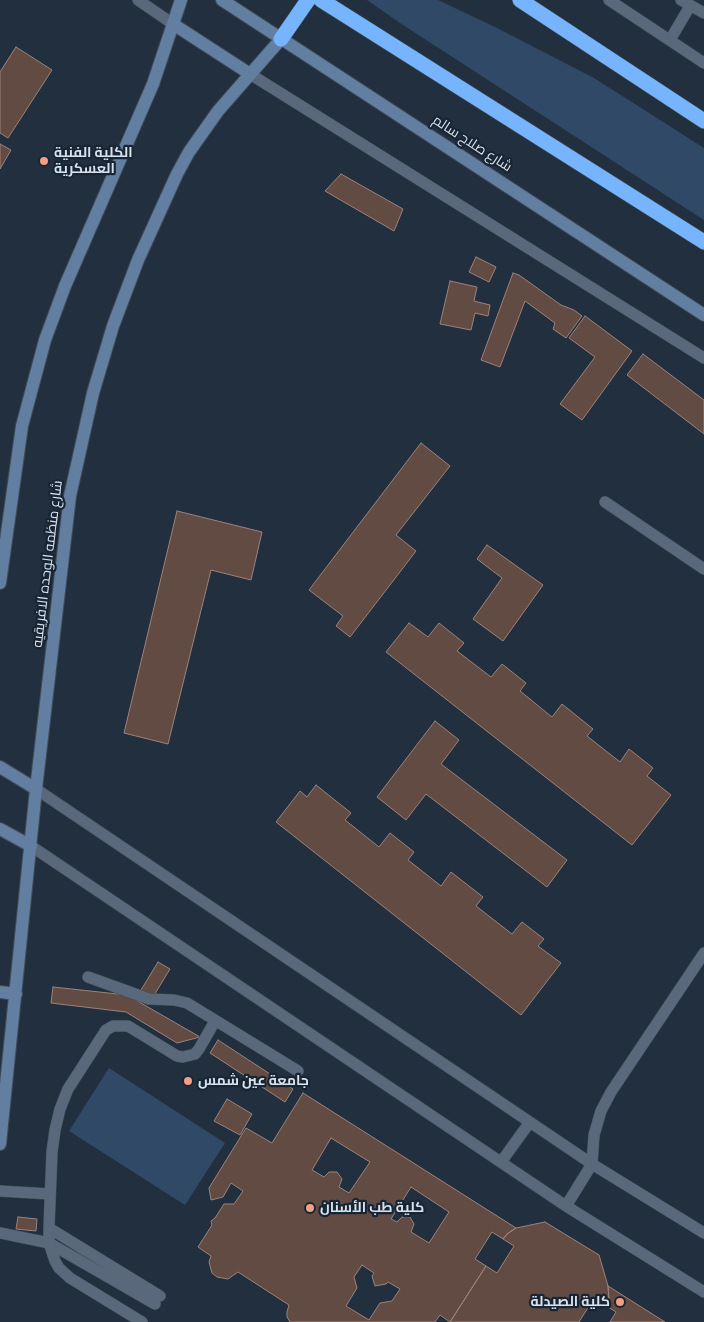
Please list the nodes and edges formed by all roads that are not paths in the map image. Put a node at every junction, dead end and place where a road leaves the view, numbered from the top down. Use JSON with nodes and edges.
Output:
{"nodes":[{"id":1,"x":138,"y":0,"type":"edge"},
{"id":2,"x":181,"y":0,"type":"edge"},
{"id":3,"x":222,"y":0,"type":"edge"},
{"id":4,"x":308,"y":0,"type":"edge"},
{"id":5,"x":321,"y":0,"type":"edge"},
{"id":6,"x":520,"y":0,"type":"edge"},
{"id":7,"x":608,"y":0,"type":"edge"},
{"id":8,"x":686,"y":3,"type":"edge"},
{"id":9,"x":704,"y":13,"type":"edge"},
{"id":10,"x":173,"y":24,"type":"junction"},
{"id":11,"x":280,"y":39,"type":"junction"},
{"id":12,"x":670,"y":40,"type":"junction"},
{"id":13,"x":704,"y":62,"type":"edge"},
{"id":14,"x":250,"y":74,"type":"junction"},
{"id":15,"x":704,"y":121,"type":"edge"},
{"id":16,"x":704,"y":242,"type":"edge"},
{"id":17,"x":704,"y":315,"type":"edge"},
{"id":18,"x":704,"y":358,"type":"edge"},
{"id":19,"x":605,"y":502,"type":"dead end"},
{"id":20,"x":704,"y":569,"type":"edge"},
{"id":21,"x":0,"y":583,"type":"edge"},
{"id":22,"x":0,"y":767,"type":"edge"},
{"id":23,"x":36,"y":789,"type":"junction"},
{"id":24,"x":0,"y":829,"type":"edge"},
{"id":25,"x":31,"y":846,"type":"junction"},
{"id":26,"x":704,"y":953,"type":"edge"},
{"id":27,"x":88,"y":977,"type":"dead end"},
{"id":28,"x":0,"y":992,"type":"edge"},
{"id":29,"x":16,"y":994,"type":"junction"},
{"id":30,"x":215,"y":1021,"type":"junction"},
{"id":31,"x":298,"y":1071,"type":"dead end"},
{"id":32,"x":530,"y":1122,"type":"junction"},
{"id":33,"x":0,"y":1144,"type":"edge"},
{"id":34,"x":501,"y":1162,"type":"junction"},
{"id":35,"x":592,"y":1164,"type":"junction"},
{"id":36,"x":0,"y":1191,"type":"edge"},
{"id":37,"x":50,"y":1194,"type":"junction"},
{"id":38,"x":566,"y":1206,"type":"junction"},
{"id":39,"x":48,"y":1228,"type":"junction"},
{"id":40,"x":0,"y":1233,"type":"edge"},
{"id":41,"x":704,"y":1233,"type":"edge"},
{"id":42,"x":49,"y":1243,"type":"junction"},
{"id":43,"x":704,"y":1292,"type":"edge"},
{"id":44,"x":142,"y":1322,"type":"edge"}],
"edges":[{"from":1,"to":10,"type":"lane"},
{"from":2,"to":10,"type":"street"},
{"from":3,"to":11,"type":"street","name":"شارع صلاح سالم"},
{"from":4,"to":11,"type":"highway"},
{"from":5,"to":16,"type":"highway"},
{"from":6,"to":15,"type":"highway"},
{"from":7,"to":12,"type":"lane"},
{"from":8,"to":9,"type":"lane"},
{"from":8,"to":12,"type":"lane"},
{"from":10,"to":14,"type":"street"},
{"from":10,"to":21,"type":"street"},
{"from":11,"to":14,"type":"street","name":"شارع منظمه الوحده الافريقيه"},
{"from":11,"to":17,"type":"street","name":"شارع صلاح سالم"},
{"from":12,"to":13,"type":"lane"},
{"from":14,"to":18,"type":"lane"},
{"from":14,"to":23,"type":"street","name":"شارع منظمه الوحده الافريقيه"},
{"from":19,"to":20,"type":"lane"},
{"from":22,"to":23,"type":"street"},
{"from":23,"to":25,"type":"street","name":"شارع منظمه الوحده الافريقيه"},
{"from":23,"to":32,"type":"lane"},
{"from":24,"to":25,"type":"street"},
{"from":25,"to":29,"type":"street","name":"شارع منظمه الوحده الافريقيه"},
{"from":25,"to":34,"type":"lane"},
{"from":26,"to":35,"type":"lane"},
{"from":27,"to":30,"type":"lane"},
{"from":28,"to":29,"type":"street"},
{"from":29,"to":33,"type":"street","name":"شارع منظمه الوحده الافريقيه"},
{"from":30,"to":31,"type":"lane"},
{"from":30,"to":37,"type":"lane"},
{"from":32,"to":34,"type":"lane"},
{"from":32,"to":35,"type":"lane"},
{"from":34,"to":38,"type":"lane"},
{"from":35,"to":38,"type":"lane"},
{"from":35,"to":41,"type":"lane"},
{"from":36,"to":37,"type":"lane"},
{"from":37,"to":39,"type":"lane"},
{"from":38,"to":43,"type":"lane"},
{"from":39,"to":42,"type":"lane"},
{"from":39,"to":42,"type":"lane"},
{"from":40,"to":42,"type":"lane"},
{"from":42,"to":44,"type":"lane"}]}
